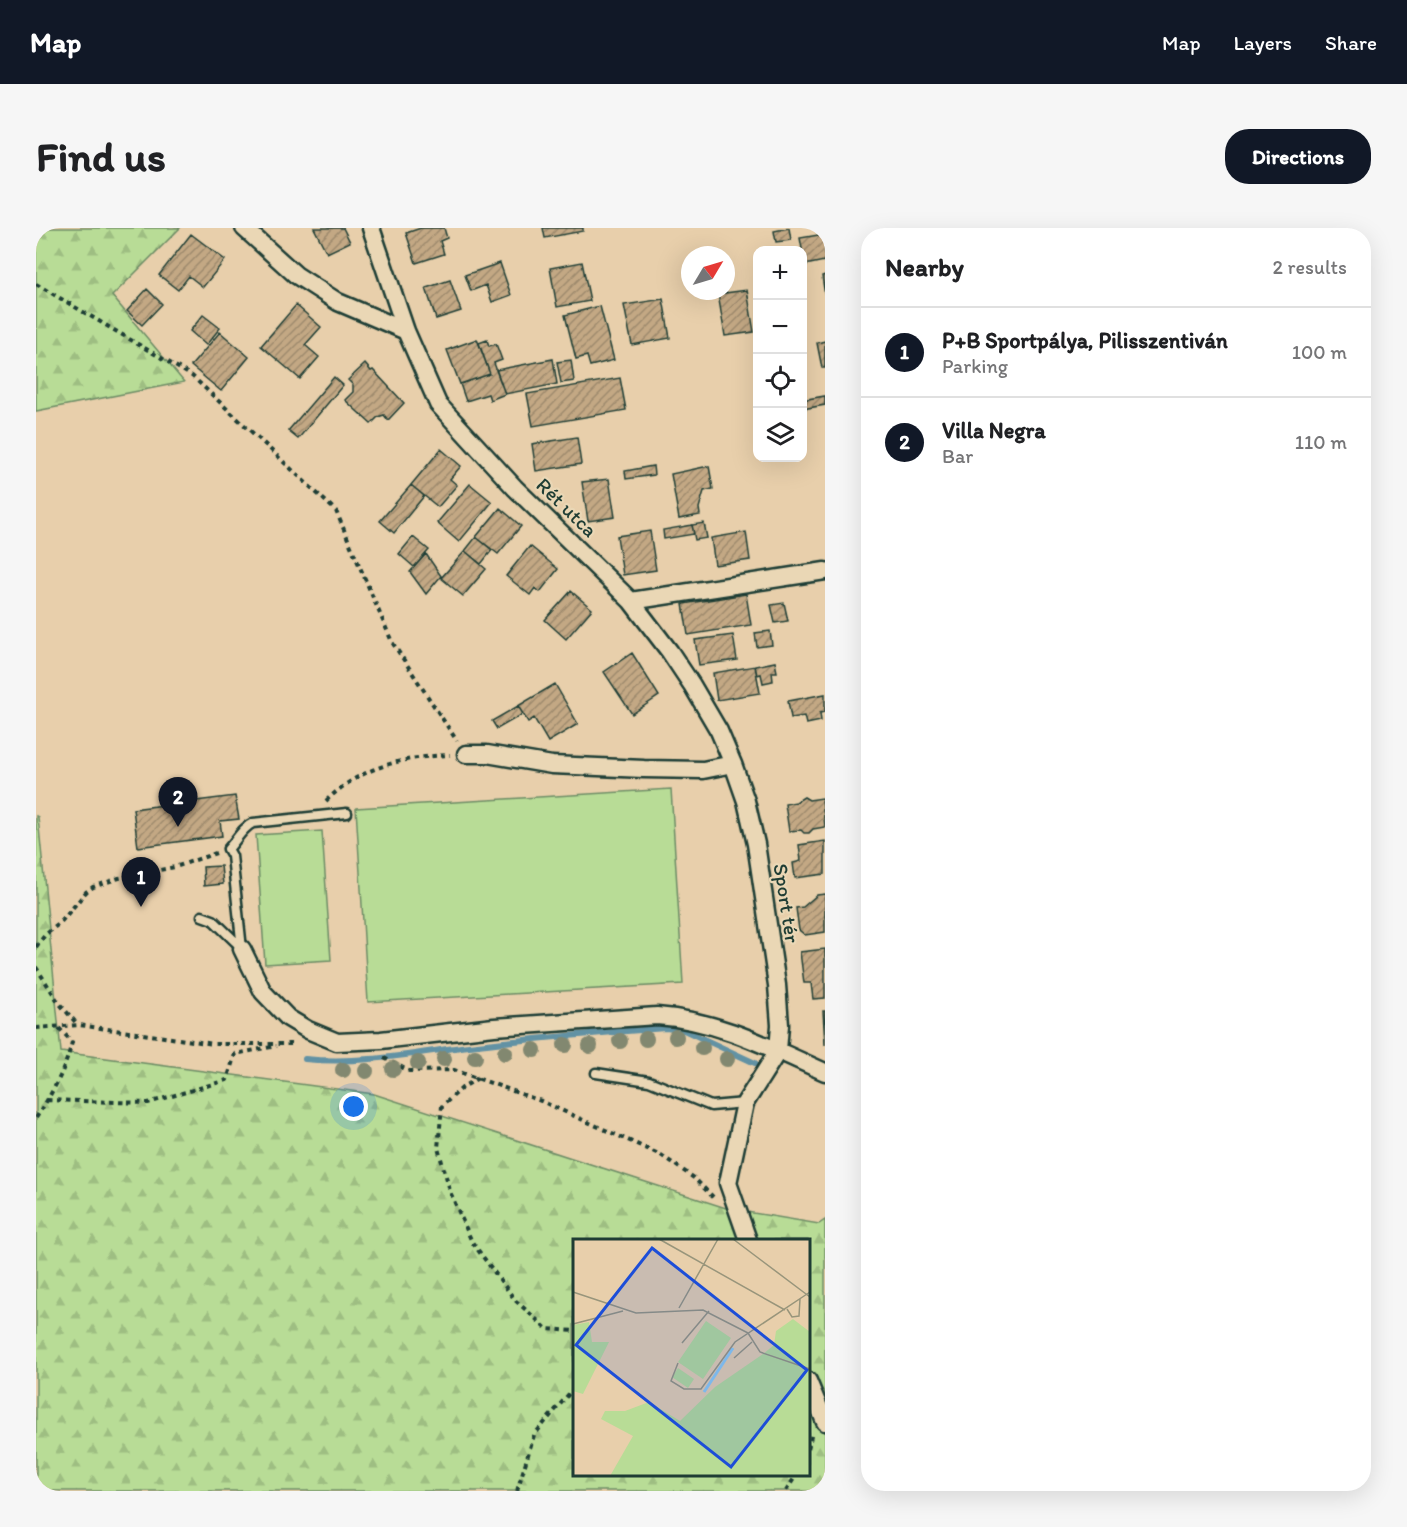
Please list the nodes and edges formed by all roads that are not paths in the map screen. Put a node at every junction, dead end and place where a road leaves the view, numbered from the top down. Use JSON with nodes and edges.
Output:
{"nodes":[{"id":1,"x":244,"y":228,"type":"edge"},
{"id":2,"x":371,"y":228,"type":"edge"},
{"id":3,"x":406,"y":331,"type":"junction"},
{"id":4,"x":825,"y":571,"type":"edge"},
{"id":5,"x":631,"y":601,"type":"junction"},
{"id":6,"x":707,"y":709,"type":"joint"},
{"id":7,"x":466,"y":754,"type":"road end"},
{"id":8,"x":733,"y":764,"type":"junction"},
{"id":9,"x":347,"y":813,"type":"dead end"},
{"id":10,"x":202,"y":916,"type":"dead end"},
{"id":11,"x":242,"y":949,"type":"junction"},
{"id":12,"x":778,"y":1051,"type":"junction"},
{"id":13,"x":825,"y":1072,"type":"edge"},
{"id":14,"x":596,"y":1073,"type":"dead end"},
{"id":15,"x":745,"y":1103,"type":"junction"},
{"id":16,"x":748,"y":1239,"type":"edge"},
{"id":17,"x":810,"y":1387,"type":"edge"},
{"id":18,"x":825,"y":1422,"type":"edge"}],
"edges":[{"from":1,"to":3,"type":"street"},
{"from":2,"to":3,"type":"street","name":"Rét utca"},
{"from":3,"to":5,"type":"street","name":"Rét utca"},
{"from":4,"to":5,"type":"street"},
{"from":5,"to":6,"type":"street","name":"Rét utca"},
{"from":6,"to":8,"type":"street","name":"Sport tér"},
{"from":7,"to":8,"type":"street"},
{"from":8,"to":12,"type":"street","name":"Sport tér"},
{"from":9,"to":11,"type":"lane"},
{"from":10,"to":11,"type":"lane"},
{"from":11,"to":12,"type":"street"},
{"from":12,"to":13,"type":"street"},
{"from":12,"to":15,"type":"street"},
{"from":14,"to":15,"type":"lane"},
{"from":15,"to":16,"type":"street"},
{"from":17,"to":18,"type":"street"}]}
